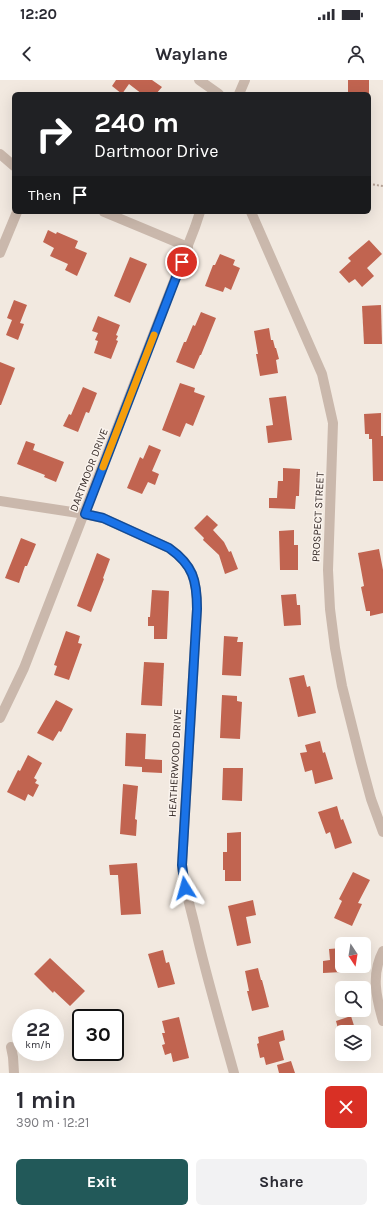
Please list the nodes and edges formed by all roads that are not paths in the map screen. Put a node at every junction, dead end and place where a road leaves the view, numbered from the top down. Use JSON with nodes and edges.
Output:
{"nodes":[{"id":1,"x":199,"y":80,"type":"edge"},
{"id":2,"x":245,"y":80,"type":"edge"},
{"id":3,"x":216,"y":92,"type":"edge"},
{"id":4,"x":240,"y":92,"type":"edge"},
{"id":5,"x":0,"y":154,"type":"edge"},
{"id":6,"x":12,"y":164,"type":"edge"},
{"id":7,"x":16,"y":214,"type":"edge"},
{"id":8,"x":109,"y":214,"type":"edge"},
{"id":9,"x":199,"y":214,"type":"edge"},
{"id":10,"x":203,"y":214,"type":"edge"},
{"id":11,"x":253,"y":214,"type":"edge"},
{"id":12,"x":195,"y":227,"type":"junction"},
{"id":13,"x":188,"y":247,"type":"junction"},
{"id":14,"x":0,"y":253,"type":"edge"},
{"id":15,"x":0,"y":501,"type":"edge"},
{"id":16,"x":85,"y":514,"type":"junction"},
{"id":17,"x":0,"y":718,"type":"edge"},
{"id":18,"x":383,"y":832,"type":"edge"},
{"id":19,"x":383,"y":951,"type":"edge"},
{"id":20,"x":383,"y":1021,"type":"edge"},
{"id":21,"x":11,"y":1046,"type":"dead end"},
{"id":22,"x":14,"y":1073,"type":"edge"},
{"id":23,"x":234,"y":1073,"type":"edge"}],
"edges":[{"from":1,"to":3,"type":"street"},
{"from":2,"to":4,"type":"street"},
{"from":5,"to":6,"type":"street"},
{"from":7,"to":14,"type":"street"},
{"from":8,"to":13,"type":"street"},
{"from":9,"to":12,"type":"street","name":"DARTMOOR DRIVE"},
{"from":10,"to":12,"type":"street","name":"DARTMOOR DRIVE"},
{"from":11,"to":18,"type":"street","name":"PROSPECT STREET"},
{"from":12,"to":13,"type":"street","name":"DARTMOOR DRIVE"},
{"from":13,"to":16,"type":"street","name":"DARTMOOR DRIVE"},
{"from":15,"to":16,"type":"street","name":"HEATHERWOOD DRIVE"},
{"from":16,"to":17,"type":"street","name":"DARTMOOR DRIVE"},
{"from":16,"to":23,"type":"street","name":"HEATHERWOOD DRIVE"},
{"from":19,"to":20,"type":"street"},
{"from":21,"to":22,"type":"street"}]}
